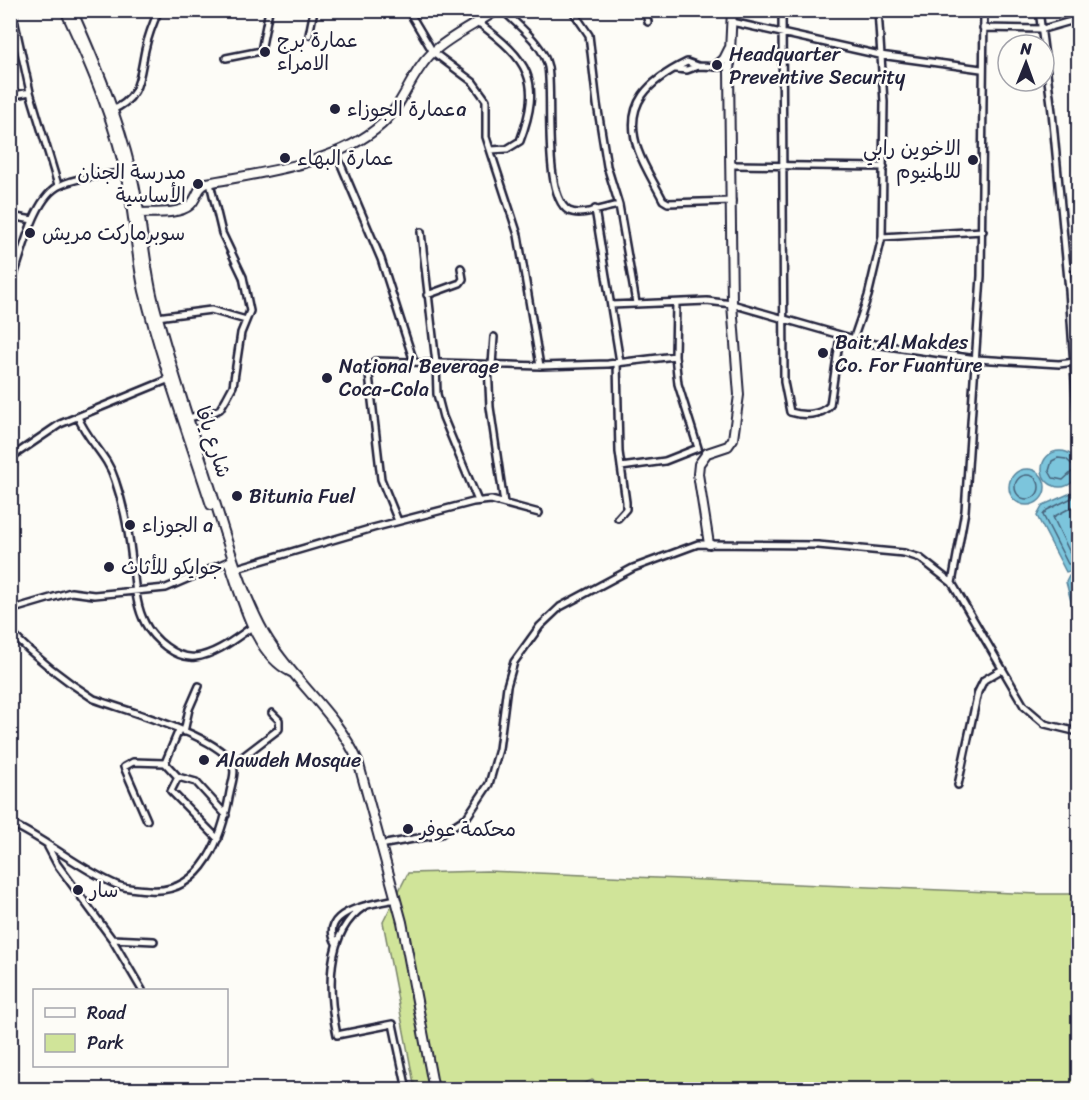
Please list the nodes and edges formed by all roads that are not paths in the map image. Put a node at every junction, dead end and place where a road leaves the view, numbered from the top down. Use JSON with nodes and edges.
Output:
{"nodes":[{"id":1,"x":12,"y":10,"type":"edge"},
{"id":2,"x":65,"y":10,"type":"edge"},
{"id":3,"x":72,"y":10,"type":"edge"},
{"id":4,"x":159,"y":10,"type":"edge"},
{"id":5,"x":269,"y":10,"type":"edge"},
{"id":6,"x":314,"y":10,"type":"edge"},
{"id":7,"x":408,"y":10,"type":"edge"},
{"id":8,"x":573,"y":10,"type":"edge"},
{"id":9,"x":645,"y":10,"type":"edge"},
{"id":10,"x":732,"y":10,"type":"edge"},
{"id":11,"x":782,"y":10,"type":"edge"},
{"id":12,"x":879,"y":10,"type":"edge"},
{"id":13,"x":984,"y":10,"type":"edge"},
{"id":14,"x":1039,"y":10,"type":"edge"},
{"id":15,"x":498,"y":11,"type":"edge"},
{"id":16,"x":1078,"y":19,"type":"edge"},
{"id":17,"x":648,"y":22,"type":"dead end"},
{"id":18,"x":732,"y":22,"type":"junction"},
{"id":19,"x":479,"y":23,"type":"junction"},
{"id":20,"x":983,"y":28,"type":"junction"},
{"id":21,"x":1042,"y":29,"type":"junction"},
{"id":22,"x":782,"y":34,"type":"junction"},
{"id":23,"x":309,"y":35,"type":"dead end"},
{"id":24,"x":433,"y":52,"type":"junction"},
{"id":25,"x":880,"y":55,"type":"junction"},
{"id":26,"x":226,"y":58,"type":"dead end"},
{"id":27,"x":724,"y":66,"type":"junction"},
{"id":28,"x":981,"y":69,"type":"junction"},
{"id":29,"x":30,"y":92,"type":"junction"},
{"id":30,"x":10,"y":96,"type":"edge"},
{"id":31,"x":109,"y":111,"type":"junction"},
{"id":32,"x":491,"y":150,"type":"junction"},
{"id":33,"x":336,"y":153,"type":"junction"},
{"id":34,"x":732,"y":165,"type":"junction"},
{"id":35,"x":783,"y":165,"type":"junction"},
{"id":36,"x":884,"y":167,"type":"junction"},
{"id":37,"x":125,"y":172,"type":"junction"},
{"id":38,"x":210,"y":183,"type":"junction"},
{"id":39,"x":58,"y":186,"type":"junction"},
{"id":40,"x":732,"y":201,"type":"junction"},
{"id":41,"x":619,"y":206,"type":"junction"},
{"id":42,"x":595,"y":209,"type":"junction"},
{"id":43,"x":136,"y":213,"type":"junction"},
{"id":44,"x":10,"y":216,"type":"edge"},
{"id":45,"x":33,"y":220,"type":"junction"},
{"id":46,"x":983,"y":231,"type":"junction"},
{"id":47,"x":421,"y":232,"type":"dead end"},
{"id":48,"x":882,"y":237,"type":"junction"},
{"id":49,"x":1067,"y":267,"type":"junction"},
{"id":50,"x":1078,"y":267,"type":"edge"},
{"id":51,"x":461,"y":268,"type":"dead end"},
{"id":52,"x":10,"y":286,"type":"edge"},
{"id":53,"x":427,"y":295,"type":"junction"},
{"id":54,"x":636,"y":303,"type":"junction"},
{"id":55,"x":676,"y":303,"type":"junction"},
{"id":56,"x":611,"y":304,"type":"junction"},
{"id":57,"x":732,"y":304,"type":"junction"},
{"id":58,"x":157,"y":316,"type":"junction"},
{"id":59,"x":246,"y":320,"type":"junction"},
{"id":60,"x":784,"y":320,"type":"junction"},
{"id":61,"x":840,"y":336,"type":"junction"},
{"id":62,"x":494,"y":338,"type":"dead end"},
{"id":63,"x":853,"y":340,"type":"junction"},
{"id":64,"x":675,"y":356,"type":"junction"},
{"id":65,"x":976,"y":359,"type":"junction"},
{"id":66,"x":414,"y":362,"type":"junction"},
{"id":67,"x":618,"y":362,"type":"junction"},
{"id":68,"x":1075,"y":362,"type":"junction"},
{"id":69,"x":436,"y":363,"type":"junction"},
{"id":70,"x":490,"y":365,"type":"junction"},
{"id":71,"x":540,"y":366,"type":"junction"},
{"id":72,"x":172,"y":378,"type":"junction"},
{"id":73,"x":78,"y":417,"type":"junction"},
{"id":74,"x":188,"y":418,"type":"junction"},
{"id":75,"x":1078,"y":426,"type":"edge"},
{"id":76,"x":10,"y":458,"type":"edge"},
{"id":77,"x":621,"y":466,"type":"junction"},
{"id":78,"x":478,"y":501,"type":"junction"},
{"id":79,"x":504,"y":503,"type":"junction"},
{"id":80,"x":539,"y":513,"type":"dead end"},
{"id":81,"x":618,"y":518,"type":"dead end"},
{"id":82,"x":398,"y":521,"type":"junction"},
{"id":83,"x":709,"y":544,"type":"junction"},
{"id":84,"x":229,"y":561,"type":"junction"},
{"id":85,"x":237,"y":568,"type":"junction"},
{"id":86,"x":952,"y":583,"type":"junction"},
{"id":87,"x":136,"y":590,"type":"junction"},
{"id":88,"x":10,"y":610,"type":"edge"},
{"id":89,"x":256,"y":625,"type":"junction"},
{"id":90,"x":10,"y":632,"type":"edge"},
{"id":91,"x":1001,"y":670,"type":"junction"},
{"id":92,"x":199,"y":686,"type":"dead end"},
{"id":93,"x":272,"y":713,"type":"dead end"},
{"id":94,"x":182,"y":731,"type":"junction"},
{"id":95,"x":1078,"y":732,"type":"edge"},
{"id":96,"x":165,"y":763,"type":"junction"},
{"id":97,"x":232,"y":765,"type":"junction"},
{"id":98,"x":178,"y":777,"type":"junction"},
{"id":99,"x":958,"y":785,"type":"dead end"},
{"id":100,"x":226,"y":815,"type":"junction"},
{"id":101,"x":147,"y":820,"type":"dead end"},
{"id":102,"x":10,"y":823,"type":"edge"},
{"id":103,"x":218,"y":839,"type":"junction"},
{"id":104,"x":48,"y":845,"type":"junction"},
{"id":105,"x":380,"y":845,"type":"junction"},
{"id":106,"x":396,"y":899,"type":"junction"},
{"id":107,"x":112,"y":939,"type":"junction"},
{"id":108,"x":154,"y":941,"type":"dead end"},
{"id":109,"x":141,"y":989,"type":"edge"},
{"id":110,"x":407,"y":1089,"type":"edge"},
{"id":111,"x":434,"y":1089,"type":"edge"},
{"id":112,"x":584,"y":1089,"type":"edge"},
{"id":113,"x":601,"y":1089,"type":"edge"}],
"edges":[{"from":1,"to":29,"type":"street"},
{"from":2,"to":31,"type":"street"},
{"from":3,"to":31,"type":"street","name":"شارع يافا"},
{"from":4,"to":31,"type":"street"},
{"from":5,"to":26,"type":"street"},
{"from":6,"to":23,"type":"street"},
{"from":7,"to":24,"type":"street"},
{"from":8,"to":41,"type":"street"},
{"from":9,"to":17,"type":"street"},
{"from":10,"to":18,"type":"street"},
{"from":11,"to":22,"type":"street"},
{"from":12,"to":25,"type":"street"},
{"from":13,"to":20,"type":"street"},
{"from":14,"to":21,"type":"street"},
{"from":15,"to":19,"type":"street"},
{"from":15,"to":42,"type":"street"},
{"from":16,"to":21,"type":"street"},
{"from":18,"to":22,"type":"street"},
{"from":18,"to":27,"type":"street"},
{"from":19,"to":24,"type":"street"},
{"from":19,"to":32,"type":"street"},
{"from":20,"to":21,"type":"street"},
{"from":20,"to":28,"type":"street"},
{"from":21,"to":49,"type":"street"},
{"from":22,"to":25,"type":"street"},
{"from":22,"to":35,"type":"street"},
{"from":24,"to":32,"type":"street"},
{"from":24,"to":33,"type":"street"},
{"from":25,"to":28,"type":"street"},
{"from":25,"to":36,"type":"street"},
{"from":27,"to":34,"type":"street"},
{"from":27,"to":40,"type":"street"},
{"from":28,"to":46,"type":"street"},
{"from":29,"to":30,"type":"street"},
{"from":29,"to":39,"type":"street"},
{"from":31,"to":37,"type":"street"},
{"from":31,"to":43,"type":"street","name":"شارع يافا"},
{"from":32,"to":71,"type":"street"},
{"from":33,"to":38,"type":"street"},
{"from":33,"to":66,"type":"street"},
{"from":34,"to":35,"type":"street"},
{"from":34,"to":40,"type":"street"},
{"from":35,"to":36,"type":"street"},
{"from":35,"to":60,"type":"street"},
{"from":36,"to":48,"type":"street"},
{"from":37,"to":39,"type":"street"},
{"from":37,"to":43,"type":"street"},
{"from":38,"to":43,"type":"street"},
{"from":38,"to":59,"type":"street"},
{"from":39,"to":45,"type":"street"},
{"from":40,"to":57,"type":"street"},
{"from":41,"to":42,"type":"street"},
{"from":41,"to":54,"type":"street"},
{"from":42,"to":56,"type":"street"},
{"from":43,"to":58,"type":"street","name":"شارع يافا"},
{"from":43,"to":72,"type":"street"},
{"from":44,"to":45,"type":"street"},
{"from":45,"to":52,"type":"street"},
{"from":46,"to":48,"type":"street"},
{"from":46,"to":65,"type":"street"},
{"from":47,"to":53,"type":"street"},
{"from":48,"to":63,"type":"street"},
{"from":49,"to":50,"type":"street"},
{"from":49,"to":68,"type":"street"},
{"from":51,"to":53,"type":"street"},
{"from":53,"to":69,"type":"street"},
{"from":54,"to":55,"type":"street"},
{"from":54,"to":56,"type":"street"},
{"from":55,"to":57,"type":"street"},
{"from":55,"to":64,"type":"street"},
{"from":56,"to":67,"type":"street"},
{"from":57,"to":60,"type":"street"},
{"from":57,"to":83,"type":"street"},
{"from":58,"to":59,"type":"street"},
{"from":58,"to":72,"type":"street","name":"شارع يافا"},
{"from":59,"to":74,"type":"street"},
{"from":60,"to":61,"type":"street"},
{"from":60,"to":61,"type":"street"},
{"from":61,"to":63,"type":"street"},
{"from":62,"to":70,"type":"street"},
{"from":63,"to":65,"type":"street"},
{"from":64,"to":67,"type":"street"},
{"from":64,"to":77,"type":"street"},
{"from":65,"to":68,"type":"street"},
{"from":65,"to":86,"type":"street"},
{"from":66,"to":69,"type":"street"},
{"from":66,"to":82,"type":"street"},
{"from":67,"to":71,"type":"street"},
{"from":67,"to":77,"type":"street"},
{"from":68,"to":75,"type":"street"},
{"from":69,"to":70,"type":"street"},
{"from":69,"to":78,"type":"street"},
{"from":70,"to":71,"type":"street"},
{"from":70,"to":79,"type":"street"},
{"from":72,"to":73,"type":"street"},
{"from":72,"to":74,"type":"street","name":"شارع يافا"},
{"from":72,"to":84,"type":"street"},
{"from":73,"to":76,"type":"street"},
{"from":73,"to":87,"type":"street"},
{"from":74,"to":85,"type":"street","name":"شارع يافا"},
{"from":77,"to":81,"type":"street"},
{"from":78,"to":79,"type":"street"},
{"from":78,"to":82,"type":"street"},
{"from":79,"to":80,"type":"street"},
{"from":82,"to":85,"type":"street"},
{"from":83,"to":86,"type":"street"},
{"from":83,"to":105,"type":"street"},
{"from":84,"to":87,"type":"street"},
{"from":84,"to":89,"type":"street"},
{"from":85,"to":89,"type":"street","name":"شارع يافا"},
{"from":86,"to":91,"type":"street"},
{"from":87,"to":88,"type":"street"},
{"from":87,"to":89,"type":"street"},
{"from":89,"to":105,"type":"street","name":"شارع يافا"},
{"from":90,"to":94,"type":"street"},
{"from":91,"to":95,"type":"street"},
{"from":91,"to":99,"type":"street"},
{"from":92,"to":94,"type":"street"},
{"from":93,"to":97,"type":"street"},
{"from":94,"to":96,"type":"street"},
{"from":94,"to":97,"type":"street"},
{"from":96,"to":98,"type":"street"},
{"from":96,"to":101,"type":"street"},
{"from":97,"to":100,"type":"street"},
{"from":98,"to":100,"type":"street"},
{"from":98,"to":103,"type":"street"},
{"from":100,"to":103,"type":"street"},
{"from":102,"to":104,"type":"street"},
{"from":103,"to":104,"type":"street"},
{"from":104,"to":107,"type":"street"},
{"from":105,"to":106,"type":"street","name":"شارع يافا"},
{"from":106,"to":110,"type":"street"},
{"from":106,"to":111,"type":"street","name":"شارع يافا"},
{"from":107,"to":108,"type":"street"},
{"from":107,"to":109,"type":"street"},
{"from":112,"to":113,"type":"street"}]}
